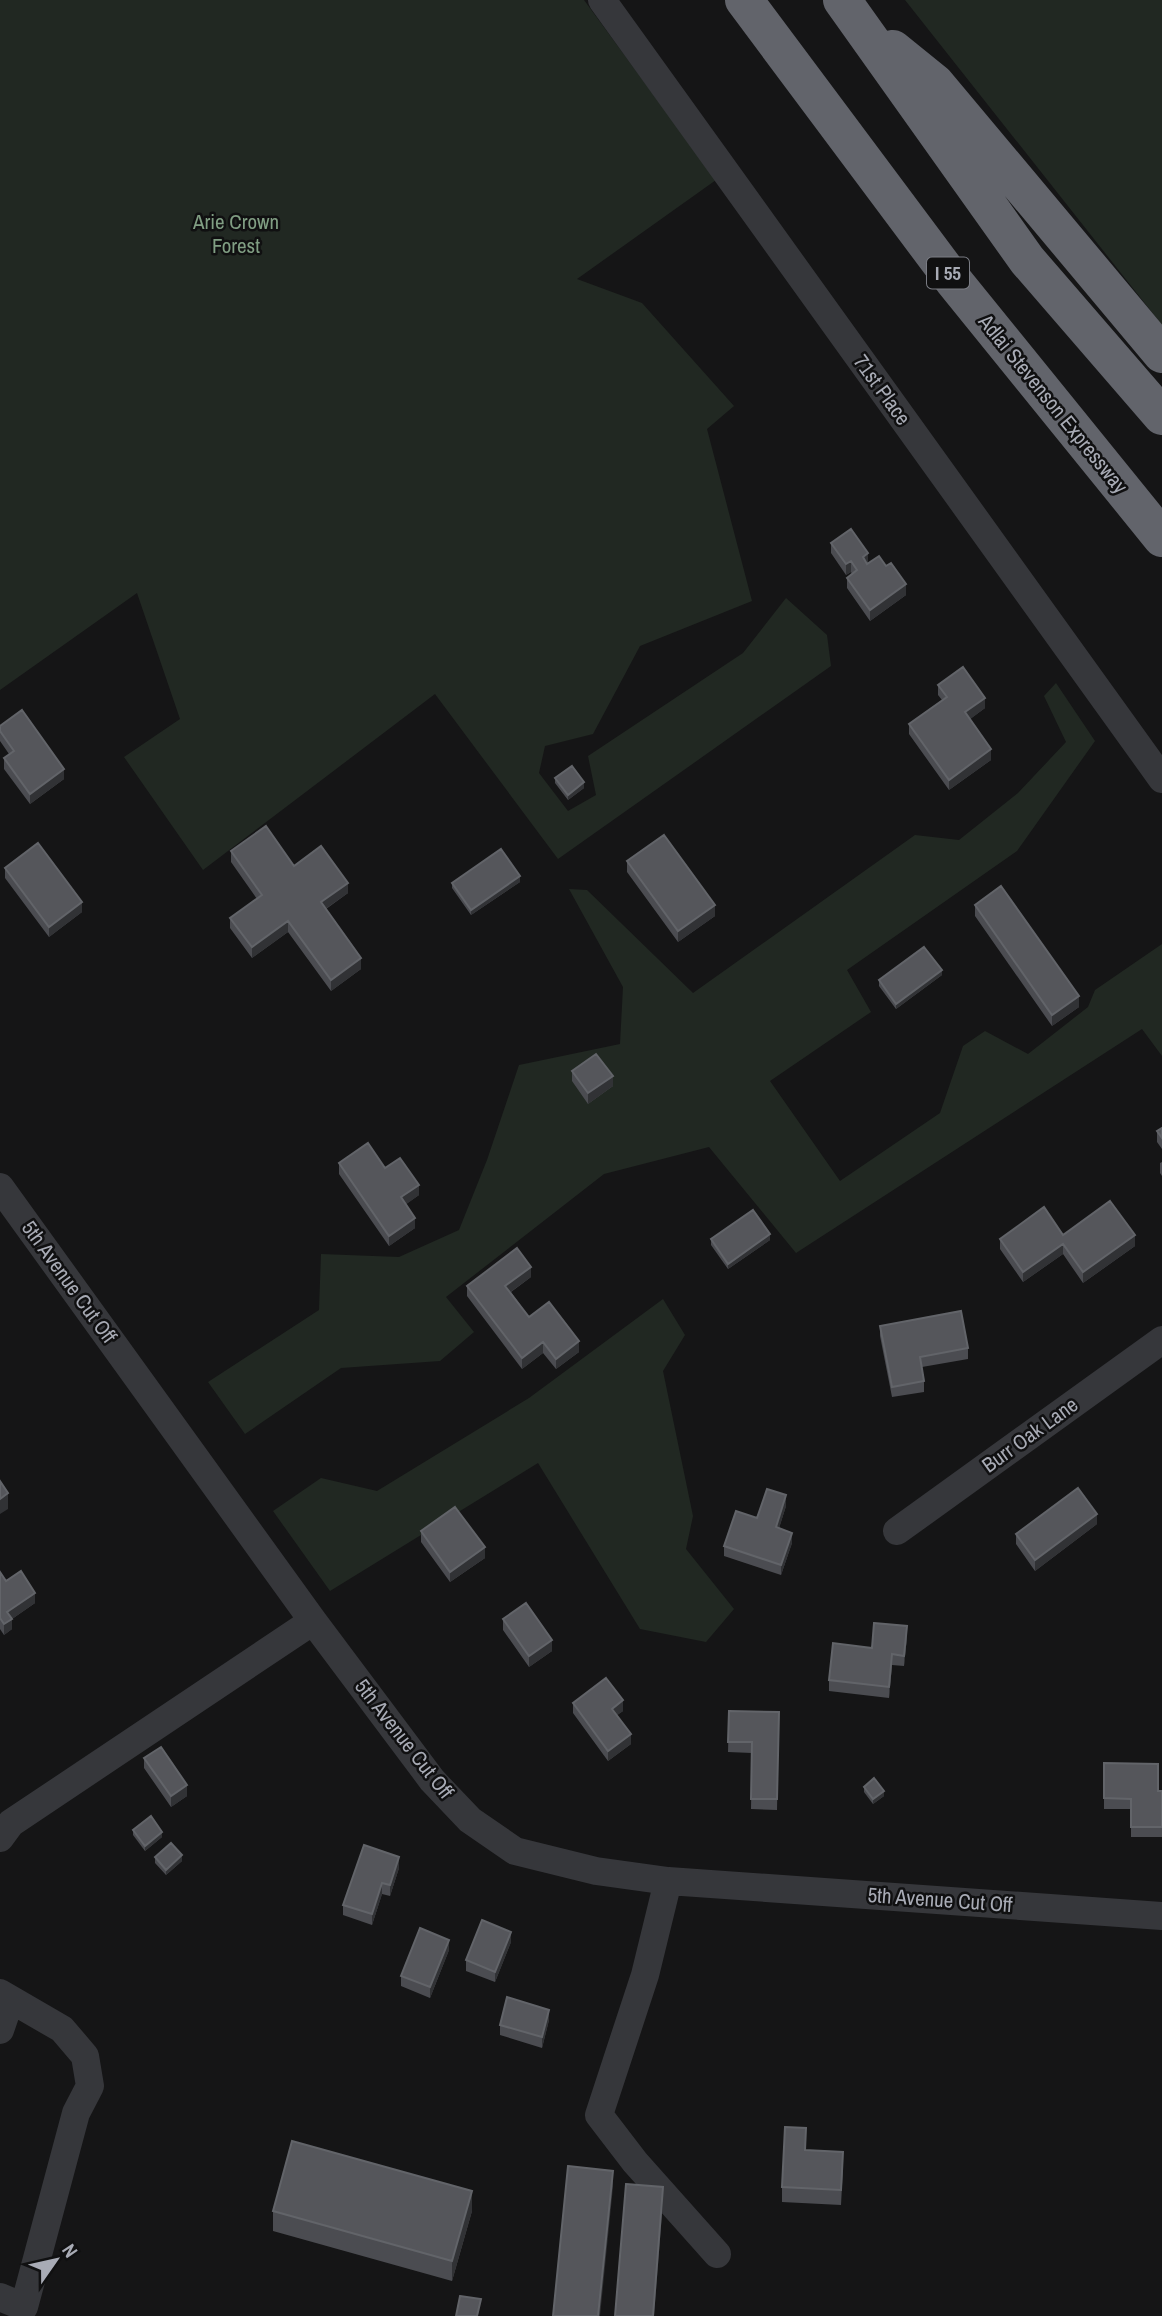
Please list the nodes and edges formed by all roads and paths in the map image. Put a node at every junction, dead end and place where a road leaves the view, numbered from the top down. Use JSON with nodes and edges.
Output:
{"nodes":[{"id":1,"x":602,"y":0,"type":"edge"},
{"id":2,"x":744,"y":0,"type":"edge"},
{"id":3,"x":849,"y":9,"type":"edge"},
{"id":4,"x":1162,"y":354,"type":"edge"},
{"id":5,"x":1162,"y":415,"type":"edge"},
{"id":6,"x":1162,"y":538,"type":"edge"},
{"id":7,"x":1162,"y":779,"type":"edge"},
{"id":8,"x":0,"y":1186,"type":"edge"},
{"id":9,"x":1162,"y":1340,"type":"edge"},
{"id":10,"x":897,"y":1531,"type":"dead end"},
{"id":11,"x":313,"y":1621,"type":"junction"},
{"id":12,"x":0,"y":1838,"type":"edge"},
{"id":13,"x":668,"y":1881,"type":"junction"},
{"id":14,"x":1162,"y":1916,"type":"edge"},
{"id":15,"x":5,"y":1997,"type":"edge"},
{"id":16,"x":0,"y":2030,"type":"edge"},
{"id":17,"x":717,"y":2254,"type":"dead end"},
{"id":18,"x":0,"y":2297,"type":"edge"}],
"edges":[{"from":1,"to":7,"type":"street","name":"71st Place"},
{"from":2,"to":6,"type":"highway","name":"Adlai Stevenson Expressway","number":"I 55"},
{"from":3,"to":4,"type":"highway"},
{"from":3,"to":5,"type":"highway"},
{"from":8,"to":11,"type":"street","name":"5th Avenue Cut Off"},
{"from":9,"to":10,"type":"street","name":"Burr Oak Lane"},
{"from":11,"to":12,"type":"street"},
{"from":11,"to":13,"type":"street","name":"5th Avenue Cut Off"},
{"from":13,"to":14,"type":"street","name":"5th Avenue Cut Off"},
{"from":13,"to":17,"type":"street"},
{"from":15,"to":16,"type":"street"},
{"from":15,"to":18,"type":"street"}]}
